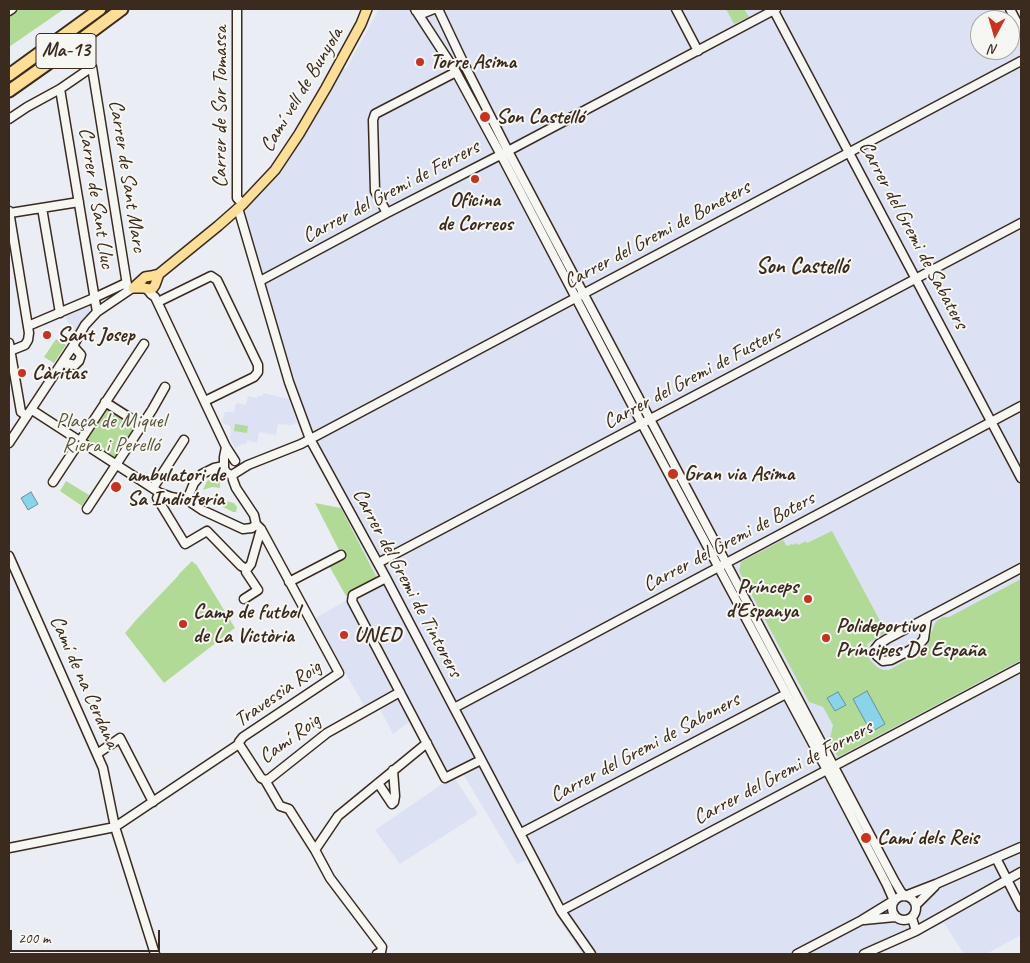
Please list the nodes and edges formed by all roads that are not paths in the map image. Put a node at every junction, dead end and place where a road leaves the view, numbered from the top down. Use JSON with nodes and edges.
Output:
{"nodes":[{"id":1,"x":12,"y":9,"type":"edge"},
{"id":2,"x":100,"y":9,"type":"edge"},
{"id":3,"x":122,"y":9,"type":"edge"},
{"id":4,"x":237,"y":9,"type":"edge"},
{"id":5,"x":368,"y":9,"type":"edge"},
{"id":6,"x":372,"y":9,"type":"edge"},
{"id":7,"x":434,"y":9,"type":"edge"},
{"id":8,"x":438,"y":9,"type":"edge"},
{"id":9,"x":676,"y":9,"type":"edge"},
{"id":10,"x":774,"y":9,"type":"edge"},
{"id":11,"x":1010,"y":9,"type":"edge"},
{"id":12,"x":415,"y":10,"type":"edge"},
{"id":13,"x":9,"y":11,"type":"edge"},
{"id":14,"x":361,"y":24,"type":"junction"},
{"id":15,"x":1021,"y":30,"type":"edge"},
{"id":16,"x":698,"y":51,"type":"junction"},
{"id":17,"x":1021,"y":61,"type":"edge"},
{"id":18,"x":456,"y":72,"type":"junction"},
{"id":19,"x":9,"y":75,"type":"edge"},
{"id":20,"x":60,"y":89,"type":"junction"},
{"id":21,"x":9,"y":91,"type":"edge"},
{"id":22,"x":9,"y":119,"type":"edge"},
{"id":23,"x":849,"y":152,"type":"junction"},
{"id":24,"x":505,"y":153,"type":"junction"},
{"id":25,"x":79,"y":202,"type":"junction"},
{"id":26,"x":240,"y":206,"type":"junction"},
{"id":27,"x":42,"y":208,"type":"junction"},
{"id":28,"x":9,"y":212,"type":"edge"},
{"id":29,"x":387,"y":213,"type":"junction"},
{"id":30,"x":1021,"y":223,"type":"edge"},
{"id":31,"x":916,"y":279,"type":"junction"},
{"id":32,"x":260,"y":281,"type":"junction"},
{"id":33,"x":151,"y":282,"type":"junction"},
{"id":34,"x":129,"y":287,"type":"junction"},
{"id":35,"x":581,"y":296,"type":"junction"},
{"id":36,"x":94,"y":298,"type":"junction"},
{"id":37,"x":156,"y":299,"type":"junction"},
{"id":38,"x":97,"y":312,"type":"junction"},
{"id":39,"x":60,"y":313,"type":"junction"},
{"id":40,"x":28,"y":326,"type":"junction"},
{"id":41,"x":144,"y":344,"type":"dead end"},
{"id":42,"x":73,"y":346,"type":"junction"},
{"id":43,"x":9,"y":347,"type":"edge"},
{"id":44,"x":63,"y":362,"type":"junction"},
{"id":45,"x":165,"y":387,"type":"dead end"},
{"id":46,"x":205,"y":401,"type":"junction"},
{"id":47,"x":105,"y":402,"type":"junction"},
{"id":48,"x":1021,"y":406,"type":"edge"},
{"id":49,"x":29,"y":413,"type":"junction"},
{"id":50,"x":651,"y":419,"type":"junction"},
{"id":51,"x":991,"y":422,"type":"junction"},
{"id":52,"x":642,"y":424,"type":"junction"},
{"id":53,"x":141,"y":425,"type":"junction"},
{"id":54,"x":310,"y":439,"type":"junction"},
{"id":55,"x":184,"y":440,"type":"dead end"},
{"id":56,"x":80,"y":441,"type":"junction"},
{"id":57,"x":9,"y":443,"type":"edge"},
{"id":58,"x":226,"y":446,"type":"junction"},
{"id":59,"x":236,"y":461,"type":"junction"},
{"id":60,"x":116,"y":464,"type":"junction"},
{"id":61,"x":248,"y":465,"type":"junction"},
{"id":62,"x":224,"y":466,"type":"junction"},
{"id":63,"x":235,"y":473,"type":"junction"},
{"id":64,"x":1021,"y":478,"type":"edge"},
{"id":65,"x":53,"y":482,"type":"dead end"},
{"id":66,"x":157,"y":490,"type":"junction"},
{"id":67,"x":187,"y":500,"type":"junction"},
{"id":68,"x":87,"y":509,"type":"dead end"},
{"id":69,"x":259,"y":526,"type":"junction"},
{"id":70,"x":341,"y":555,"type":"dead end"},
{"id":71,"x":9,"y":556,"type":"edge"},
{"id":72,"x":378,"y":563,"type":"junction"},
{"id":73,"x":722,"y":565,"type":"junction"},
{"id":74,"x":1021,"y":568,"type":"edge"},
{"id":75,"x":246,"y":569,"type":"junction"},
{"id":76,"x":386,"y":578,"type":"junction"},
{"id":77,"x":289,"y":582,"type":"junction"},
{"id":78,"x":244,"y":599,"type":"dead end"},
{"id":79,"x":927,"y":618,"type":"junction"},
{"id":80,"x":1021,"y":667,"type":"edge"},
{"id":81,"x":400,"y":692,"type":"junction"},
{"id":82,"x":786,"y":694,"type":"junction"},
{"id":83,"x":454,"y":708,"type":"junction"},
{"id":84,"x":427,"y":743,"type":"junction"},
{"id":85,"x":239,"y":744,"type":"junction"},
{"id":86,"x":97,"y":754,"type":"junction"},
{"id":87,"x":481,"y":760,"type":"junction"},
{"id":88,"x":830,"y":768,"type":"junction"},
{"id":89,"x":393,"y":770,"type":"junction"},
{"id":90,"x":265,"y":780,"type":"junction"},
{"id":91,"x":378,"y":783,"type":"junction"},
{"id":92,"x":153,"y":802,"type":"junction"},
{"id":93,"x":115,"y":827,"type":"junction"},
{"id":94,"x":521,"y":833,"type":"junction"},
{"id":95,"x":1021,"y":847,"type":"edge"},
{"id":96,"x":9,"y":848,"type":"edge"},
{"id":97,"x":315,"y":850,"type":"junction"},
{"id":98,"x":996,"y":858,"type":"junction"},
{"id":99,"x":1021,"y":872,"type":"edge"},
{"id":100,"x":1007,"y":880,"type":"junction"},
{"id":101,"x":936,"y":884,"type":"junction"},
{"id":102,"x":905,"y":896,"type":"junction"},
{"id":103,"x":894,"y":901,"type":"junction"},
{"id":104,"x":916,"y":905,"type":"junction"},
{"id":105,"x":1021,"y":907,"type":"edge"},
{"id":106,"x":562,"y":911,"type":"junction"},
{"id":107,"x":895,"y":917,"type":"junction"},
{"id":108,"x":912,"y":918,"type":"junction"},
{"id":109,"x":862,"y":920,"type":"junction"},
{"id":110,"x":916,"y":931,"type":"junction"},
{"id":111,"x":154,"y":954,"type":"edge"},
{"id":112,"x":377,"y":954,"type":"edge"},
{"id":113,"x":590,"y":954,"type":"edge"},
{"id":114,"x":798,"y":954,"type":"edge"},
{"id":115,"x":864,"y":954,"type":"edge"}],
"edges":[{"from":1,"to":13,"type":"street"},
{"from":2,"to":19,"type":"highway","number":"Ma-13"},
{"from":3,"to":21,"type":"highway","number":"Ma-13"},
{"from":4,"to":26,"type":"street","name":"Carrer de Sor Tomassa"},
{"from":5,"to":14,"type":"main road"},
{"from":6,"to":14,"type":"main road"},
{"from":7,"to":12,"type":"street"},
{"from":8,"to":24,"type":"street"},
{"from":9,"to":16,"type":"street"},
{"from":10,"to":16,"type":"street","name":"Carrer del Gremi de Ferrers"},
{"from":10,"to":23,"type":"street","name":"Carrer del Gremi de Sabaters"},
{"from":11,"to":15,"type":"street"},
{"from":12,"to":18,"type":"street"},
{"from":14,"to":26,"type":"main road","name":"Camí vell de Bunyola"},
{"from":16,"to":24,"type":"street","name":"Carrer del Gremi de Ferrers"},
{"from":17,"to":23,"type":"street","name":"Carrer del Gremi de Boneters"},
{"from":18,"to":24,"type":"street"},
{"from":18,"to":29,"type":"street"},
{"from":20,"to":22,"type":"street"},
{"from":20,"to":25,"type":"street","name":"Carrer de Sant Lluc"},
{"from":20,"to":34,"type":"street","name":"Carrer de Sant Marc"},
{"from":23,"to":31,"type":"street","name":"Carrer del Gremi de Sabaters"},
{"from":23,"to":35,"type":"street","name":"Carrer del Gremi de Boneters"},
{"from":24,"to":29,"type":"street","name":"Carrer del Gremi de Ferrers"},
{"from":24,"to":35,"type":"street"},
{"from":25,"to":27,"type":"street"},
{"from":25,"to":36,"type":"street","name":"Carrer de Sant Lluc"},
{"from":26,"to":32,"type":"street","name":"Carrer del Gremi de Tintorers"},
{"from":26,"to":33,"type":"main road","name":"Camí vell de Bunyola"},
{"from":27,"to":28,"type":"street"},
{"from":27,"to":39,"type":"street"},
{"from":28,"to":40,"type":"street"},
{"from":29,"to":32,"type":"street","name":"Carrer del Gremi de Ferrers"},
{"from":30,"to":31,"type":"street","name":"Carrer del Gremi de Fusters"},
{"from":31,"to":50,"type":"street","name":"Carrer del Gremi de Fusters"},
{"from":31,"to":51,"type":"street","name":"Carrer del Gremi de Sabaters"},
{"from":32,"to":54,"type":"street","name":"Carrer del Gremi de Tintorers"},
{"from":33,"to":34,"type":"main road","name":"Camí vell de Bunyola"},
{"from":33,"to":37,"type":"street"},
{"from":34,"to":36,"type":"street"},
{"from":34,"to":38,"type":"street"},
{"from":35,"to":50,"type":"street"},
{"from":35,"to":52,"type":"street"},
{"from":35,"to":54,"type":"street","name":"Carrer del Gremi de Boneters"},
{"from":36,"to":38,"type":"street","name":"Carrer de Sant Lluc"},
{"from":36,"to":39,"type":"street"},
{"from":37,"to":46,"type":"street"},
{"from":37,"to":46,"type":"street"},
{"from":38,"to":42,"type":"street"},
{"from":39,"to":40,"type":"street"},
{"from":40,"to":43,"type":"street"},
{"from":41,"to":47,"type":"street"},
{"from":42,"to":44,"type":"street"},
{"from":42,"to":44,"type":"street"},
{"from":43,"to":49,"type":"street"},
{"from":44,"to":49,"type":"street"},
{"from":45,"to":53,"type":"street"},
{"from":46,"to":58,"type":"street"},
{"from":47,"to":53,"type":"street"},
{"from":47,"to":56,"type":"street"},
{"from":48,"to":51,"type":"street","name":"Carrer del Gremi de Boters"},
{"from":49,"to":56,"type":"street"},
{"from":49,"to":57,"type":"street"},
{"from":50,"to":52,"type":"street","name":"Carrer del Gremi de Fusters"},
{"from":50,"to":73,"type":"street"},
{"from":51,"to":64,"type":"street","name":"Carrer del Gremi de Sabaters"},
{"from":51,"to":73,"type":"street","name":"Carrer del Gremi de Boters"},
{"from":52,"to":72,"type":"street","name":"Carrer del Gremi de Fusters"},
{"from":52,"to":73,"type":"street"},
{"from":53,"to":60,"type":"street"},
{"from":54,"to":61,"type":"street","name":"Carrer del Gremi de Boneters"},
{"from":54,"to":72,"type":"street","name":"Carrer del Gremi de Tintorers"},
{"from":55,"to":66,"type":"street"},
{"from":56,"to":60,"type":"street"},
{"from":56,"to":65,"type":"street"},
{"from":58,"to":59,"type":"street"},
{"from":58,"to":62,"type":"street"},
{"from":59,"to":61,"type":"street"},
{"from":59,"to":62,"type":"street"},
{"from":59,"to":63,"type":"street"},
{"from":60,"to":66,"type":"street"},
{"from":60,"to":68,"type":"street"},
{"from":61,"to":63,"type":"street"},
{"from":62,"to":63,"type":"street"},
{"from":62,"to":67,"type":"street"},
{"from":63,"to":69,"type":"street"},
{"from":66,"to":67,"type":"street"},
{"from":66,"to":75,"type":"street"},
{"from":67,"to":69,"type":"street"},
{"from":69,"to":75,"type":"street"},
{"from":69,"to":77,"type":"street"},
{"from":70,"to":77,"type":"street"},
{"from":71,"to":86,"type":"street","name":"Camí de na Cerdana"},
{"from":72,"to":76,"type":"street","name":"Carrer del Gremi de Tintorers"},
{"from":73,"to":82,"type":"street"},
{"from":73,"to":83,"type":"street","name":"Carrer del Gremi de Boters"},
{"from":73,"to":88,"type":"street"},
{"from":74,"to":79,"type":"street"},
{"from":75,"to":78,"type":"street"},
{"from":76,"to":81,"type":"street"},
{"from":76,"to":83,"type":"street","name":"Carrer del Gremi de Tintorers"},
{"from":77,"to":85,"type":"street","name":"Travessia Roig"},
{"from":79,"to":79,"type":"street"},
{"from":80,"to":88,"type":"street","name":"Carrer del Gremi de Forners"},
{"from":81,"to":84,"type":"street"},
{"from":81,"to":90,"type":"street","name":"Camí Roig"},
{"from":82,"to":88,"type":"street"},
{"from":82,"to":94,"type":"street","name":"Carrer del Gremi de Saboners"},
{"from":83,"to":87,"type":"street","name":"Carrer del Gremi de Tintorers"},
{"from":84,"to":87,"type":"street"},
{"from":84,"to":89,"type":"street"},
{"from":85,"to":90,"type":"street","name":"Camí Roig"},
{"from":85,"to":92,"type":"street","name":"Camí Roig"},
{"from":86,"to":92,"type":"street"},
{"from":86,"to":93,"type":"street","name":"Camí de na Cerdana"},
{"from":87,"to":94,"type":"street","name":"Carrer del Gremi de Tintorers"},
{"from":88,"to":102,"type":"street"},
{"from":88,"to":103,"type":"street"},
{"from":88,"to":106,"type":"street","name":"Carrer del Gremi de Forners"},
{"from":89,"to":91,"type":"street"},
{"from":89,"to":91,"type":"street"},
{"from":90,"to":97,"type":"street"},
{"from":91,"to":97,"type":"street"},
{"from":92,"to":93,"type":"street","name":"Camí Roig"},
{"from":93,"to":96,"type":"street"},
{"from":93,"to":111,"type":"street"},
{"from":94,"to":106,"type":"street","name":"Carrer del Gremi de Tintorers"},
{"from":95,"to":98,"type":"street"},
{"from":97,"to":112,"type":"street"},
{"from":98,"to":100,"type":"street"},
{"from":98,"to":101,"type":"street"},
{"from":99,"to":100,"type":"street"},
{"from":100,"to":105,"type":"street"},
{"from":100,"to":110,"type":"street"},
{"from":101,"to":102,"type":"street"},
{"from":101,"to":104,"type":"street"},
{"from":102,"to":103,"type":"street"},
{"from":102,"to":104,"type":"street"},
{"from":103,"to":107,"type":"street"},
{"from":103,"to":109,"type":"street"},
{"from":104,"to":108,"type":"street"},
{"from":106,"to":113,"type":"street","name":"Carrer del Gremi de Tintorers"},
{"from":107,"to":108,"type":"street"},
{"from":107,"to":109,"type":"street"},
{"from":108,"to":110,"type":"street"},
{"from":109,"to":114,"type":"street"},
{"from":110,"to":115,"type":"street"}]}
